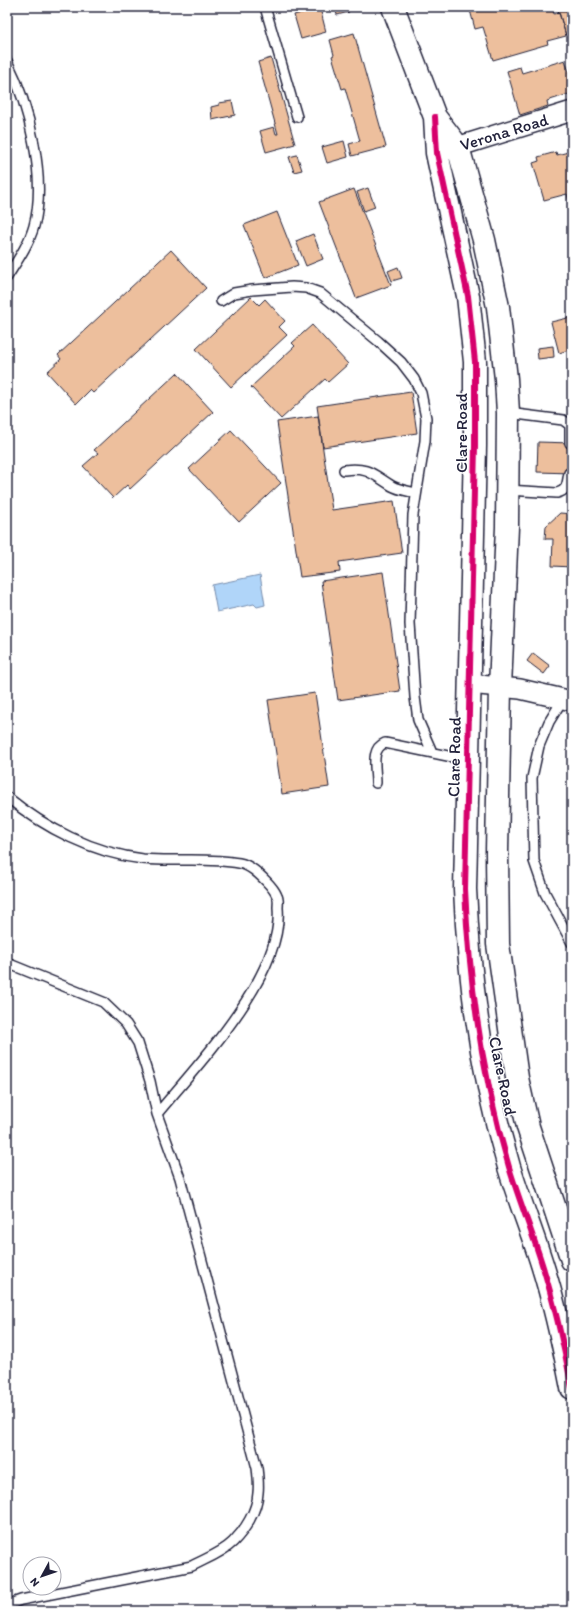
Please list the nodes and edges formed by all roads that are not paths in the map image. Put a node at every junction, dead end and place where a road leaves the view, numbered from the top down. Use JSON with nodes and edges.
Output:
{"nodes":[{"id":1,"x":265,"y":7,"type":"edge"},
{"id":2,"x":393,"y":7,"type":"edge"},
{"id":3,"x":7,"y":60,"type":"edge"},
{"id":4,"x":572,"y":111,"type":"edge"},
{"id":5,"x":297,"y":117,"type":"dead end"},
{"id":6,"x":435,"y":117,"type":"junction"},
{"id":7,"x":458,"y":147,"type":"junction"},
{"id":8,"x":437,"y":153,"type":"junction"},
{"id":9,"x":7,"y":277,"type":"edge"},
{"id":10,"x":221,"y":301,"type":"dead end"},
{"id":11,"x":508,"y":413,"type":"junction"},
{"id":12,"x":570,"y":443,"type":"dead end"},
{"id":13,"x":344,"y":470,"type":"dead end"},
{"id":14,"x":569,"y":473,"type":"dead end"},
{"id":15,"x":506,"y":490,"type":"junction"},
{"id":16,"x":416,"y":493,"type":"junction"},
{"id":17,"x":469,"y":684,"type":"junction"},
{"id":18,"x":500,"y":687,"type":"junction"},
{"id":19,"x":569,"y":696,"type":"edge"},
{"id":20,"x":432,"y":752,"type":"junction"},
{"id":21,"x":467,"y":760,"type":"junction"},
{"id":22,"x":376,"y":783,"type":"dead end"},
{"id":23,"x":7,"y":797,"type":"edge"},
{"id":24,"x":572,"y":943,"type":"edge"},
{"id":25,"x":7,"y":963,"type":"edge"},
{"id":26,"x":157,"y":1114,"type":"junction"},
{"id":27,"x":572,"y":1260,"type":"edge"},
{"id":28,"x":572,"y":1388,"type":"edge"},
{"id":29,"x":7,"y":1605,"type":"edge"}],
"edges":[{"from":1,"to":5,"type":"lane"},
{"from":2,"to":6,"type":"street","name":"Clare Road"},
{"from":3,"to":9,"type":"lane"},
{"from":4,"to":7,"type":"street","name":"Verona Road"},
{"from":6,"to":7,"type":"street","name":"Clare Road"},
{"from":6,"to":8,"type":"street","name":"Clare Road"},
{"from":7,"to":8,"type":"street","name":"Verona Road"},
{"from":7,"to":11,"type":"street","name":"Clare Road"},
{"from":8,"to":17,"type":"street","name":"Clare Road"},
{"from":10,"to":16,"type":"lane"},
{"from":11,"to":12,"type":"lane"},
{"from":11,"to":15,"type":"street","name":"Clare Road"},
{"from":13,"to":16,"type":"lane"},
{"from":14,"to":15,"type":"lane"},
{"from":15,"to":18,"type":"street","name":"Clare Road"},
{"from":16,"to":20,"type":"lane"},
{"from":17,"to":18,"type":"street"},
{"from":17,"to":21,"type":"street","name":"Clare Road"},
{"from":18,"to":19,"type":"street"},
{"from":18,"to":27,"type":"street","name":"Clare Road"},
{"from":19,"to":24,"type":"lane"},
{"from":20,"to":21,"type":"lane"},
{"from":20,"to":22,"type":"lane"},
{"from":21,"to":28,"type":"street","name":"Clare Road"},
{"from":23,"to":26,"type":"lane"},
{"from":25,"to":26,"type":"lane"},
{"from":26,"to":29,"type":"lane"}]}
